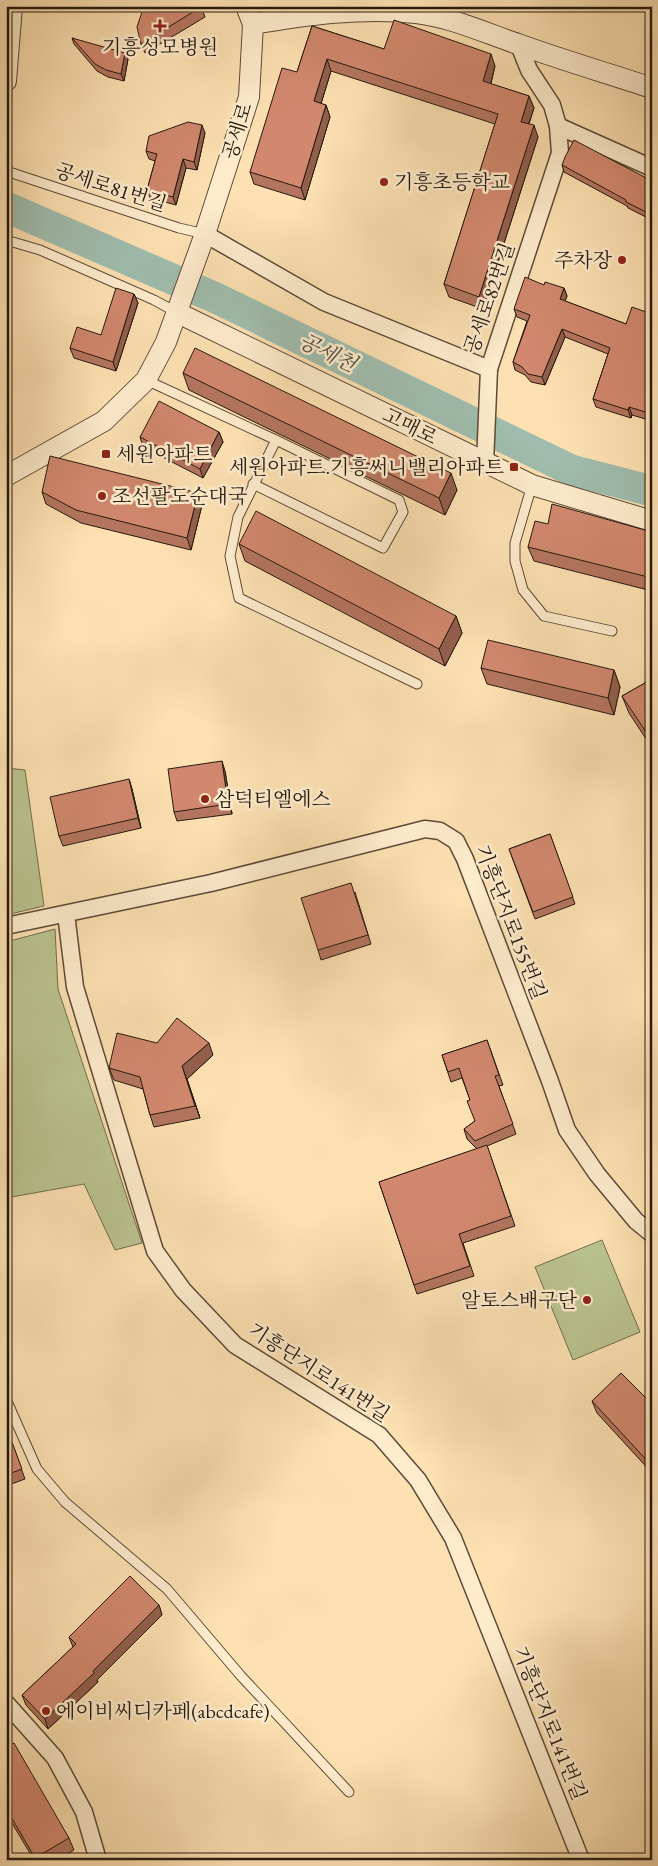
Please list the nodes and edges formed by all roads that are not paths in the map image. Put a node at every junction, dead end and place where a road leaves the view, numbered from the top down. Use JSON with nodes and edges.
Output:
{"nodes":[{"id":1,"x":12,"y":6,"type":"edge"},
{"id":2,"x":391,"y":10,"type":"edge"},
{"id":3,"x":249,"y":15,"type":"edge"},
{"id":4,"x":519,"y":45,"type":"junction"},
{"id":5,"x":6,"y":81,"type":"edge"},
{"id":6,"x":652,"y":88,"type":"edge"},
{"id":7,"x":558,"y":126,"type":"junction"},
{"id":8,"x":652,"y":168,"type":"edge"},
{"id":9,"x":6,"y":171,"type":"edge"},
{"id":10,"x":205,"y":234,"type":"junction"},
{"id":11,"x":6,"y":240,"type":"edge"},
{"id":12,"x":176,"y":312,"type":"junction"},
{"id":13,"x":488,"y":369,"type":"junction"},
{"id":14,"x":146,"y":380,"type":"junction"},
{"id":15,"x":276,"y":440,"type":"junction"},
{"id":16,"x":485,"y":463,"type":"junction"},
{"id":17,"x":6,"y":476,"type":"edge"},
{"id":18,"x":253,"y":484,"type":"junction"},
{"id":19,"x":532,"y":485,"type":"junction"},
{"id":20,"x":652,"y":522,"type":"edge"},
{"id":21,"x":612,"y":631,"type":"dead end"},
{"id":22,"x":417,"y":684,"type":"dead end"},
{"id":23,"x":66,"y":914,"type":"junction"},
{"id":24,"x":6,"y":926,"type":"edge"},
{"id":25,"x":652,"y":1234,"type":"edge"},
{"id":26,"x":6,"y":1399,"type":"edge"},
{"id":27,"x":6,"y":1703,"type":"edge"},
{"id":28,"x":349,"y":1792,"type":"dead end"},
{"id":29,"x":98,"y":1860,"type":"edge"},
{"id":30,"x":581,"y":1860,"type":"edge"}],
"edges":[{"from":1,"to":5,"type":"street"},
{"from":2,"to":3,"type":"street"},
{"from":2,"to":4,"type":"street"},
{"from":3,"to":10,"type":"street","name":"공세로"},
{"from":4,"to":6,"type":"street"},
{"from":4,"to":7,"type":"street","name":"공세로82번길"},
{"from":7,"to":8,"type":"street"},
{"from":7,"to":13,"type":"street","name":"공세로82번길"},
{"from":9,"to":10,"type":"lane","name":"공세로81번길"},
{"from":10,"to":12,"type":"street","name":"공세로"},
{"from":10,"to":13,"type":"street","name":"공세로82번길"},
{"from":11,"to":12,"type":"lane"},
{"from":12,"to":14,"type":"street"},
{"from":12,"to":16,"type":"street","name":"고매로"},
{"from":13,"to":16,"type":"street"},
{"from":14,"to":15,"type":"lane"},
{"from":14,"to":17,"type":"street"},
{"from":15,"to":18,"type":"lane"},
{"from":15,"to":18,"type":"lane"},
{"from":16,"to":19,"type":"street","name":"고매로"},
{"from":18,"to":22,"type":"lane"},
{"from":19,"to":20,"type":"street","name":"고매로"},
{"from":19,"to":21,"type":"lane"},
{"from":23,"to":24,"type":"street","name":"기흥단지로155번길"},
{"from":23,"to":25,"type":"street","name":"기흥단지로155번길"},
{"from":23,"to":30,"type":"street","name":"기흥단지로141번길"},
{"from":26,"to":28,"type":"lane"},
{"from":27,"to":29,"type":"street"}]}
